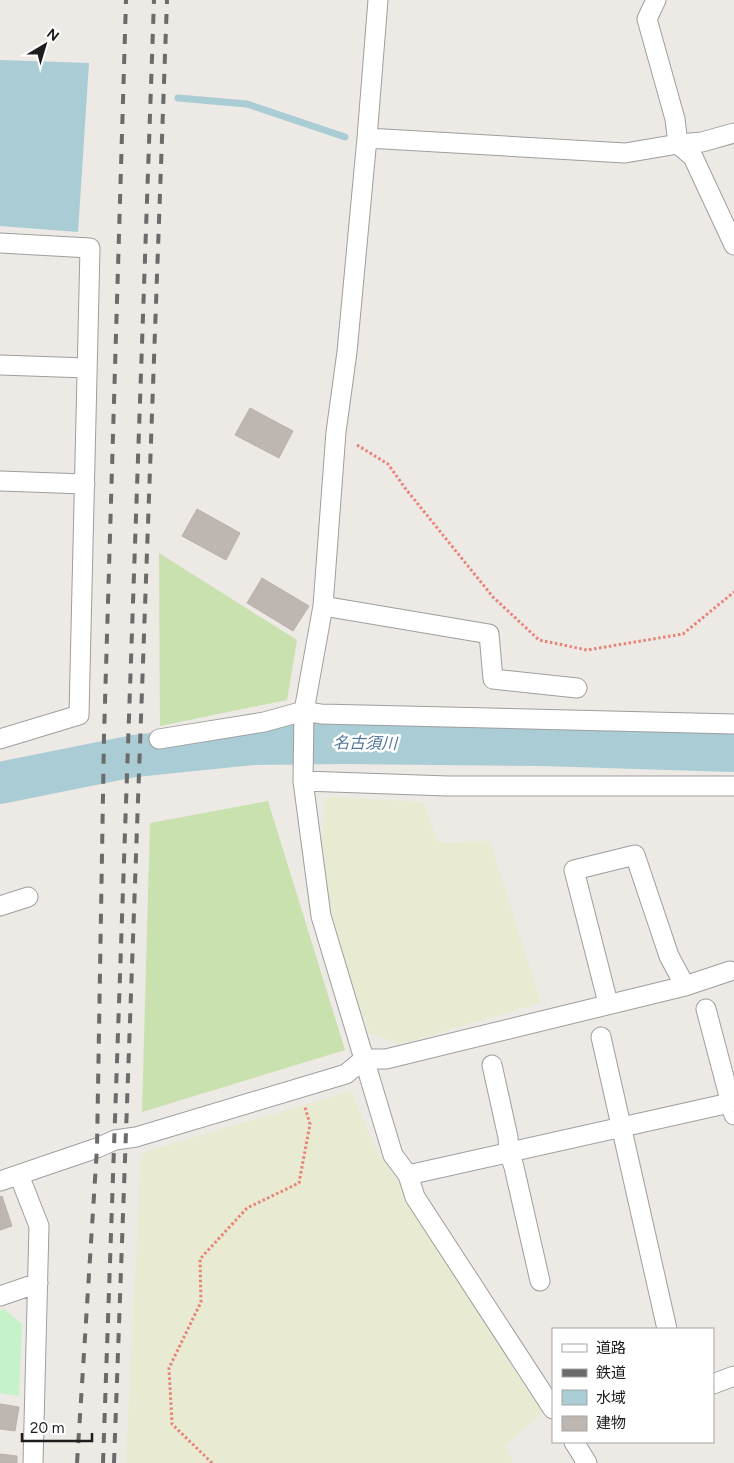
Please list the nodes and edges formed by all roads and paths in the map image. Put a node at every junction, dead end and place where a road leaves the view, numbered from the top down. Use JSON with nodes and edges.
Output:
{"nodes":[{"id":1,"x":378,"y":0,"type":"edge"},
{"id":2,"x":656,"y":0,"type":"edge"},
{"id":3,"x":734,"y":133,"type":"edge"},
{"id":4,"x":367,"y":138,"type":"junction"},
{"id":5,"x":678,"y":144,"type":"junction"},
{"id":6,"x":0,"y":243,"type":"edge"},
{"id":7,"x":734,"y":245,"type":"edge"},
{"id":8,"x":0,"y":365,"type":"edge"},
{"id":9,"x":87,"y":368,"type":"junction"},
{"id":10,"x":336,"y":432,"type":"junction"},
{"id":11,"x":0,"y":481,"type":"edge"},
{"id":12,"x":85,"y":484,"type":"junction"},
{"id":13,"x":734,"y":592,"type":"edge"},
{"id":14,"x":323,"y":606,"type":"junction"},
{"id":15,"x":577,"y":688,"type":"dead end"},
{"id":16,"x":304,"y":711,"type":"junction"},
{"id":17,"x":734,"y":724,"type":"edge"},
{"id":18,"x":0,"y":739,"type":"edge"},
{"id":19,"x":159,"y":739,"type":"dead end"},
{"id":20,"x":303,"y":781,"type":"junction"},
{"id":21,"x":734,"y":786,"type":"edge"},
{"id":22,"x":28,"y":897,"type":"dead end"},
{"id":23,"x":0,"y":906,"type":"edge"},
{"id":24,"x":730,"y":971,"type":"dead end"},
{"id":25,"x":685,"y":986,"type":"junction"},
{"id":26,"x":608,"y":1004,"type":"junction"},
{"id":27,"x":706,"y":1009,"type":"dead end"},
{"id":28,"x":601,"y":1037,"type":"dead end"},
{"id":29,"x":364,"y":1059,"type":"junction"},
{"id":30,"x":492,"y":1065,"type":"dead end"},
{"id":31,"x":300,"y":1088,"type":"junction"},
{"id":32,"x":733,"y":1106,"type":"edge"},
{"id":33,"x":622,"y":1127,"type":"junction"},
{"id":34,"x":509,"y":1152,"type":"junction"},
{"id":35,"x":19,"y":1175,"type":"junction"},
{"id":36,"x":408,"y":1175,"type":"junction"},
{"id":37,"x":0,"y":1181,"type":"edge"},
{"id":38,"x":540,"y":1281,"type":"dead end"},
{"id":39,"x":38,"y":1283,"type":"junction"},
{"id":40,"x":0,"y":1296,"type":"edge"},
{"id":41,"x":667,"y":1328,"type":"edge"},
{"id":42,"x":734,"y":1376,"type":"edge"},
{"id":43,"x":714,"y":1384,"type":"edge"},
{"id":44,"x":552,"y":1408,"type":"edge"},
{"id":45,"x":575,"y":1443,"type":"edge"},
{"id":46,"x":34,"y":1463,"type":"edge"},
{"id":47,"x":212,"y":1463,"type":"edge"},
{"id":48,"x":587,"y":1463,"type":"edge"}],
"edges":[{"from":1,"to":4,"type":"street"},
{"from":2,"to":5,"type":"street"},
{"from":3,"to":5,"type":"street"},
{"from":4,"to":5,"type":"street"},
{"from":4,"to":10,"type":"street"},
{"from":5,"to":7,"type":"street"},
{"from":6,"to":9,"type":"street"},
{"from":8,"to":9,"type":"street"},
{"from":9,"to":12,"type":"street"},
{"from":10,"to":13,"type":"path"},
{"from":10,"to":14,"type":"street"},
{"from":11,"to":12,"type":"street"},
{"from":12,"to":18,"type":"street"},
{"from":14,"to":15,"type":"street"},
{"from":14,"to":16,"type":"street"},
{"from":16,"to":17,"type":"street"},
{"from":16,"to":19,"type":"street"},
{"from":16,"to":20,"type":"street"},
{"from":20,"to":21,"type":"street"},
{"from":20,"to":29,"type":"street"},
{"from":22,"to":23,"type":"street"},
{"from":24,"to":25,"type":"street"},
{"from":25,"to":26,"type":"street"},
{"from":25,"to":26,"type":"street"},
{"from":26,"to":29,"type":"street"},
{"from":27,"to":32,"type":"street"},
{"from":28,"to":33,"type":"street"},
{"from":29,"to":31,"type":"street"},
{"from":29,"to":36,"type":"street"},
{"from":30,"to":34,"type":"street"},
{"from":31,"to":35,"type":"street"},
{"from":31,"to":47,"type":"path"},
{"from":32,"to":33,"type":"street"},
{"from":33,"to":34,"type":"street"},
{"from":33,"to":41,"type":"street"},
{"from":34,"to":36,"type":"street"},
{"from":34,"to":38,"type":"street"},
{"from":35,"to":37,"type":"street"},
{"from":35,"to":39,"type":"street"},
{"from":36,"to":44,"type":"street"},
{"from":39,"to":40,"type":"street"},
{"from":39,"to":46,"type":"street"},
{"from":42,"to":43,"type":"street"},
{"from":45,"to":48,"type":"street"}]}
